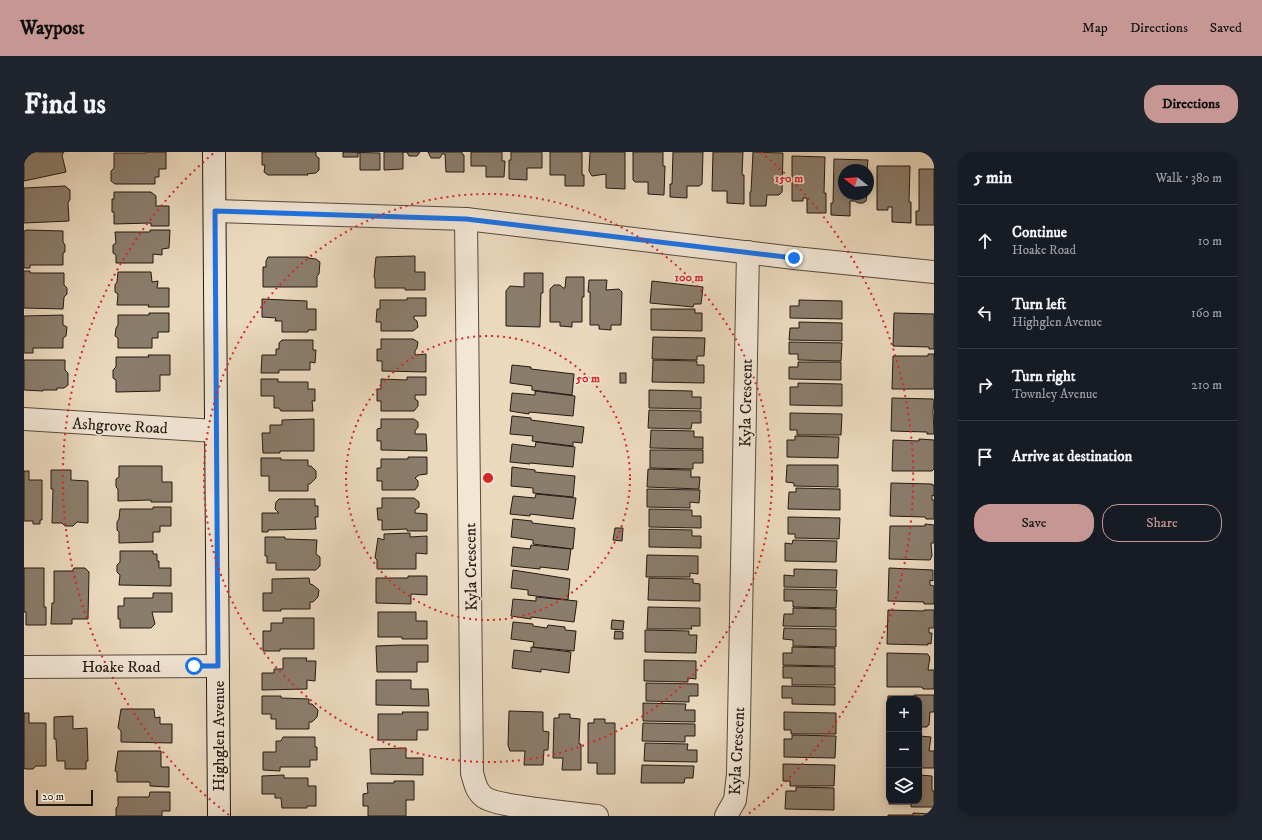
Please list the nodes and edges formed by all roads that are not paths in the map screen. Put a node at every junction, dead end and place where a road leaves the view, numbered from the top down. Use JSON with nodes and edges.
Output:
{"nodes":[{"id":1,"x":214,"y":152,"type":"edge"},
{"id":2,"x":215,"y":211,"type":"junction"},
{"id":3,"x":466,"y":219,"type":"junction"},
{"id":4,"x":748,"y":252,"type":"junction"},
{"id":5,"x":934,"y":272,"type":"edge"},
{"id":6,"x":24,"y":419,"type":"edge"},
{"id":7,"x":216,"y":431,"type":"junction"},
{"id":8,"x":218,"y":666,"type":"junction"},
{"id":9,"x":24,"y":667,"type":"edge"},
{"id":10,"x":219,"y":816,"type":"edge"},
{"id":11,"x":597,"y":816,"type":"edge"},
{"id":12,"x":726,"y":816,"type":"edge"}],
"edges":[{"from":1,"to":2,"type":"street","name":"Highglen Avenue"},
{"from":2,"to":3,"type":"street"},
{"from":2,"to":7,"type":"street","name":"Highglen Avenue"},
{"from":3,"to":4,"type":"street"},
{"from":3,"to":11,"type":"street","name":"Kyla Crescent"},
{"from":4,"to":5,"type":"street"},
{"from":4,"to":12,"type":"street","name":"Kyla Crescent"},
{"from":6,"to":7,"type":"street","name":"Ashgrove Road"},
{"from":7,"to":8,"type":"street","name":"Highglen Avenue"},
{"from":8,"to":9,"type":"street","name":"Hoake Road"},
{"from":8,"to":10,"type":"street","name":"Highglen Avenue"}]}
